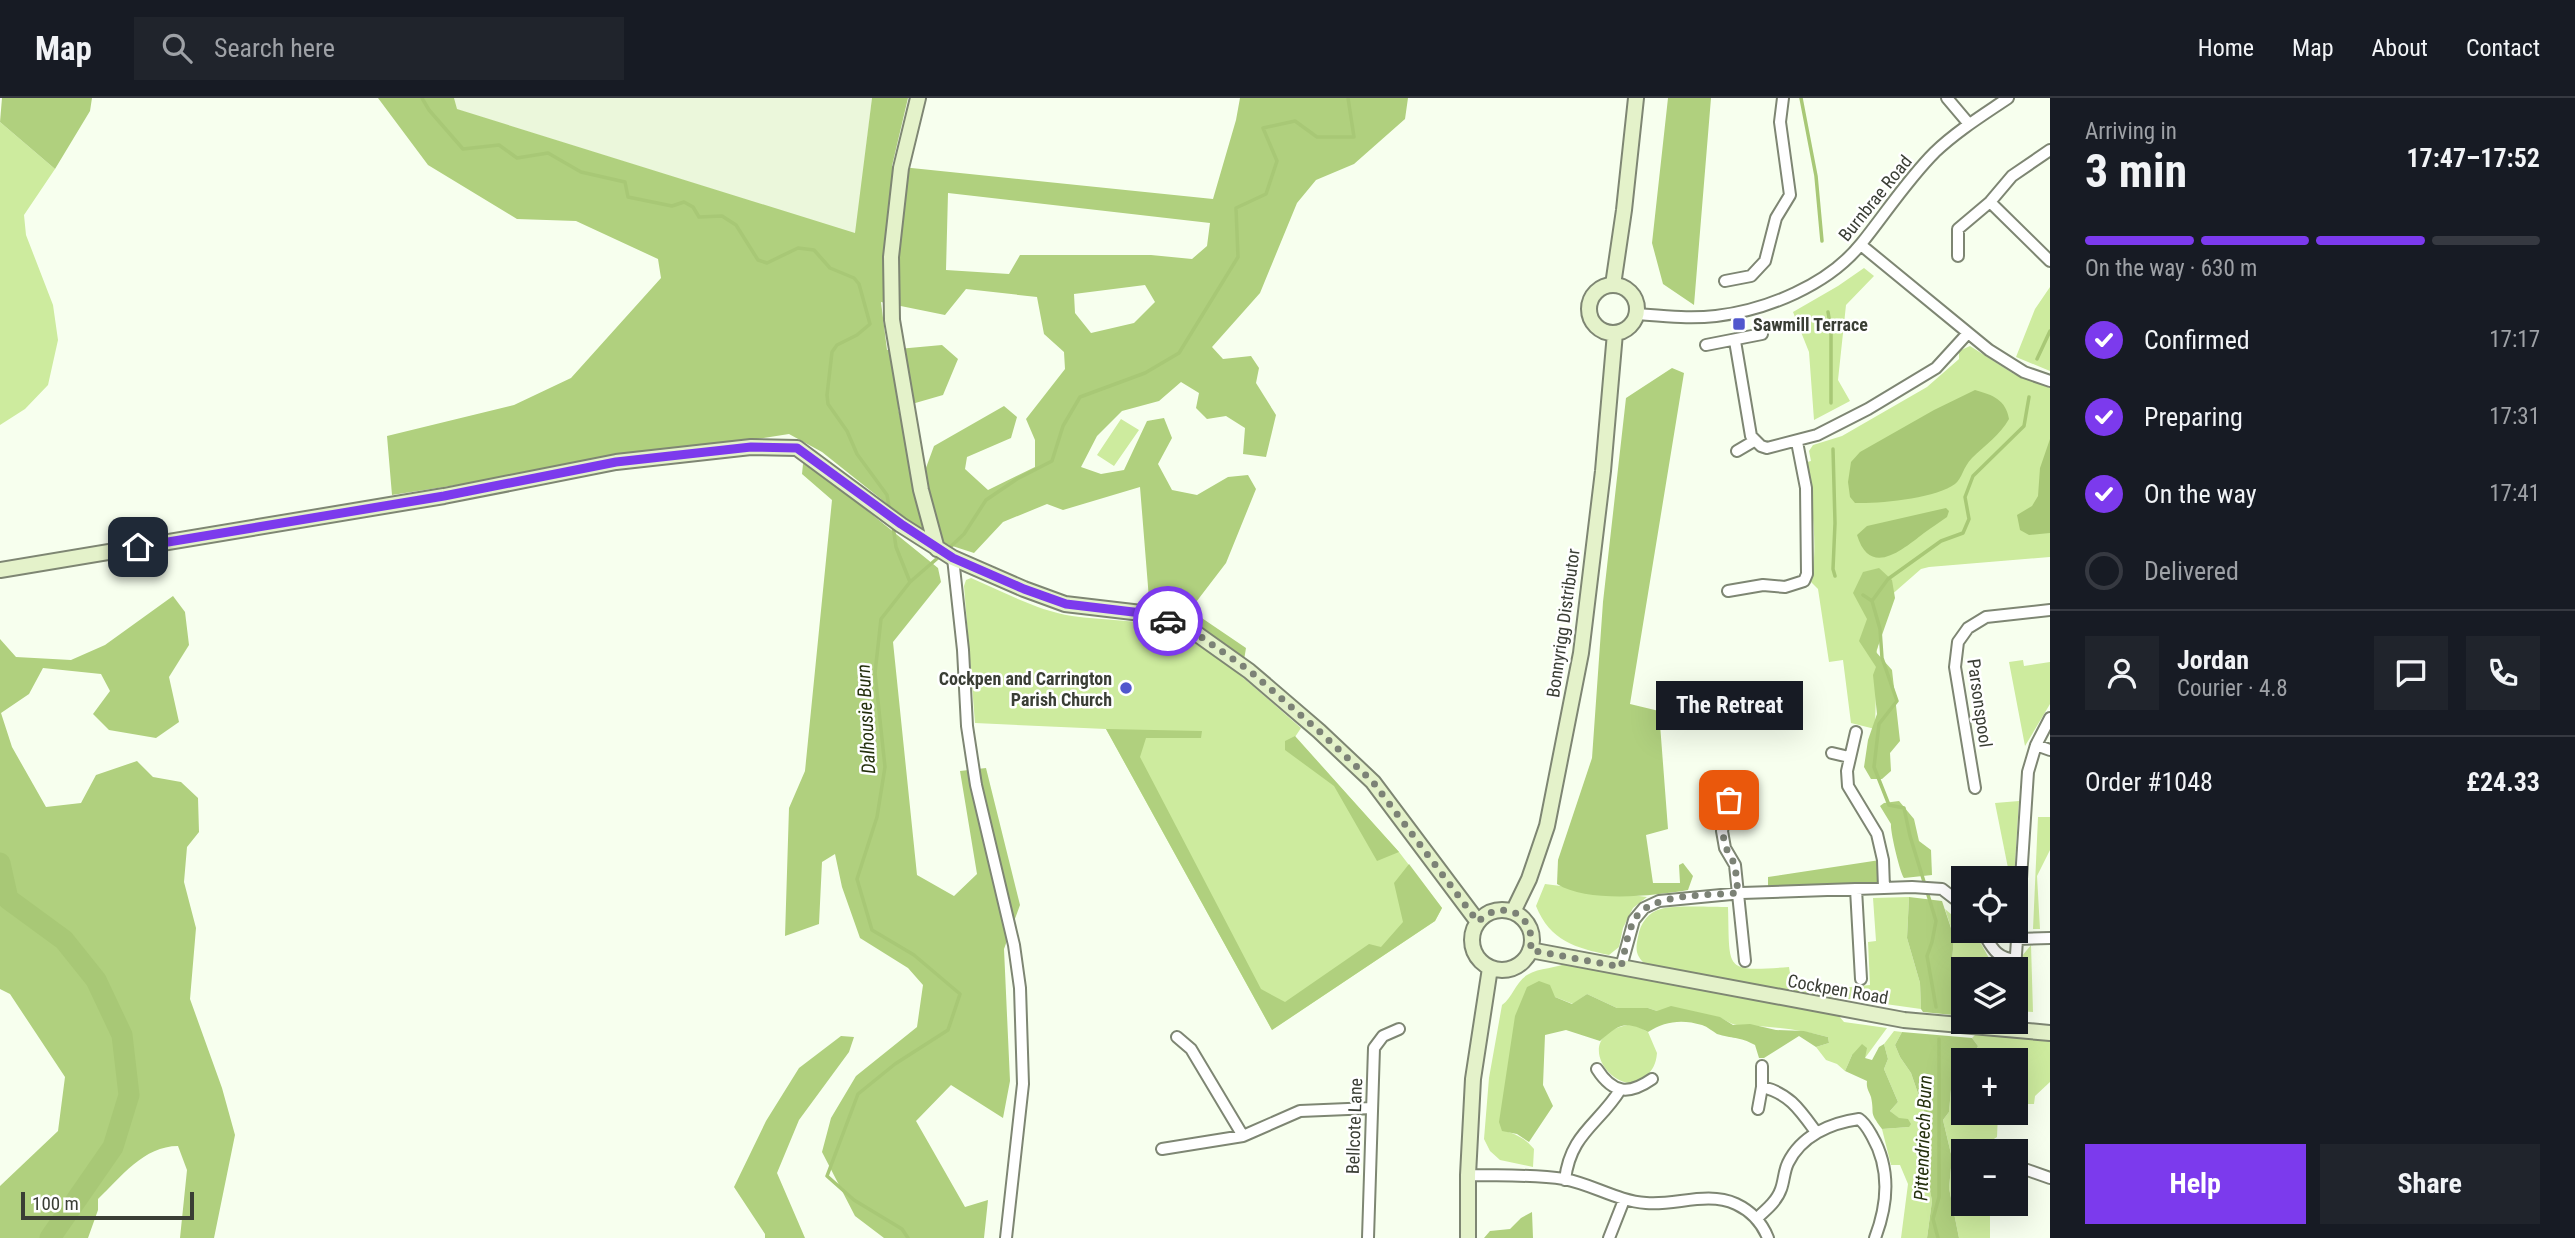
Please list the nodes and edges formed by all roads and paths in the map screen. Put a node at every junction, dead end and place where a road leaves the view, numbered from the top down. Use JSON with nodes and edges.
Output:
{"nodes":[{"id":1,"x":918,"y":98,"type":"edge"},
{"id":2,"x":1636,"y":98,"type":"edge"},
{"id":3,"x":1783,"y":98,"type":"edge"},
{"id":4,"x":1947,"y":98,"type":"edge"},
{"id":5,"x":2008,"y":98,"type":"edge"},
{"id":6,"x":1969,"y":124,"type":"junction"},
{"id":7,"x":2050,"y":150,"type":"edge"},
{"id":8,"x":1990,"y":202,"type":"junction"},
{"id":9,"x":1861,"y":244,"type":"junction"},
{"id":10,"x":1958,"y":256,"type":"dead end"},
{"id":11,"x":2050,"y":261,"type":"edge"},
{"id":12,"x":1725,"y":281,"type":"dead end"},
{"id":13,"x":1614,"y":285,"type":"junction"},
{"id":14,"x":1636,"y":314,"type":"junction"},
{"id":15,"x":1615,"y":333,"type":"junction"},
{"id":16,"x":1968,"y":333,"type":"junction"},
{"id":17,"x":1762,"y":334,"type":"dead end"},
{"id":18,"x":1735,"y":341,"type":"junction"},
{"id":19,"x":1706,"y":345,"type":"dead end"},
{"id":20,"x":2050,"y":381,"type":"edge"},
{"id":21,"x":1755,"y":440,"type":"junction"},
{"id":22,"x":1797,"y":442,"type":"junction"},
{"id":23,"x":1737,"y":451,"type":"dead end"},
{"id":24,"x":937,"y":549,"type":"junction"},
{"id":25,"x":953,"y":558,"type":"junction"},
{"id":26,"x":5,"y":569,"type":"edge"},
{"id":27,"x":1728,"y":591,"type":"dead end"},
{"id":28,"x":2050,"y":610,"type":"edge"},
{"id":29,"x":2050,"y":718,"type":"edge"},
{"id":30,"x":1856,"y":732,"type":"dead end"},
{"id":31,"x":2036,"y":745,"type":"junction"},
{"id":32,"x":2050,"y":750,"type":"edge"},
{"id":33,"x":1832,"y":753,"type":"dead end"},
{"id":34,"x":1849,"y":757,"type":"junction"},
{"id":35,"x":1975,"y":788,"type":"dead end"},
{"id":36,"x":1729,"y":800,"type":"dead end"},
{"id":37,"x":2022,"y":866,"type":"edge"},
{"id":38,"x":1884,"y":888,"type":"junction"},
{"id":39,"x":1856,"y":889,"type":"junction"},
{"id":40,"x":1738,"y":893,"type":"junction"},
{"id":41,"x":1951,"y":895,"type":"edge"},
{"id":42,"x":1513,"y":912,"type":"junction"},
{"id":43,"x":1478,"y":922,"type":"junction"},
{"id":44,"x":2050,"y":938,"type":"edge"},
{"id":45,"x":2028,"y":939,"type":"edge"},
{"id":46,"x":1990,"y":943,"type":"edge"},
{"id":47,"x":1530,"y":950,"type":"junction"},
{"id":48,"x":2001,"y":957,"type":"edge"},
{"id":49,"x":1745,"y":961,"type":"dead end"},
{"id":50,"x":1621,"y":967,"type":"junction"},
{"id":51,"x":1490,"y":968,"type":"junction"},
{"id":52,"x":1861,"y":979,"type":"dead end"},
{"id":53,"x":1951,"y":1023,"type":"edge"},
{"id":54,"x":1399,"y":1029,"type":"dead end"},
{"id":55,"x":2028,"y":1029,"type":"edge"},
{"id":56,"x":2050,"y":1033,"type":"edge"},
{"id":57,"x":1177,"y":1037,"type":"dead end"},
{"id":58,"x":1762,"y":1066,"type":"dead end"},
{"id":59,"x":1597,"y":1069,"type":"dead end"},
{"id":60,"x":1652,"y":1079,"type":"dead end"},
{"id":61,"x":1762,"y":1087,"type":"junction"},
{"id":62,"x":1620,"y":1090,"type":"junction"},
{"id":63,"x":1372,"y":1108,"type":"junction"},
{"id":64,"x":1758,"y":1110,"type":"dead end"},
{"id":65,"x":1816,"y":1132,"type":"junction"},
{"id":66,"x":1243,"y":1136,"type":"junction"},
{"id":67,"x":1162,"y":1149,"type":"dead end"},
{"id":68,"x":2028,"y":1170,"type":"edge"},
{"id":69,"x":1468,"y":1175,"type":"junction"},
{"id":70,"x":2050,"y":1178,"type":"edge"},
{"id":71,"x":1565,"y":1180,"type":"junction"},
{"id":72,"x":1624,"y":1200,"type":"junction"},
{"id":73,"x":1757,"y":1219,"type":"junction"},
{"id":74,"x":1006,"y":1238,"type":"edge"},
{"id":75,"x":1368,"y":1238,"type":"edge"},
{"id":76,"x":1468,"y":1238,"type":"edge"},
{"id":77,"x":1609,"y":1238,"type":"edge"},
{"id":78,"x":1768,"y":1238,"type":"edge"},
{"id":79,"x":1875,"y":1238,"type":"edge"}],
"edges":[{"from":1,"to":24,"type":"main road"},
{"from":2,"to":13,"type":"main road"},
{"from":3,"to":12,"type":"street"},
{"from":4,"to":6,"type":"street"},
{"from":5,"to":6,"type":"street","name":"Burnbrae Road"},
{"from":6,"to":9,"type":"street","name":"Burnbrae Road"},
{"from":7,"to":8,"type":"street"},
{"from":8,"to":10,"type":"street"},
{"from":8,"to":11,"type":"street"},
{"from":9,"to":14,"type":"street","name":"Burnbrae Road"},
{"from":9,"to":16,"type":"street"},
{"from":13,"to":14,"type":"main road"},
{"from":13,"to":15,"type":"main road"},
{"from":14,"to":15,"type":"main road"},
{"from":15,"to":42,"type":"main road","name":"Bonnyrigg Distributor"},
{"from":16,"to":20,"type":"street"},
{"from":16,"to":22,"type":"street"},
{"from":17,"to":18,"type":"street"},
{"from":18,"to":19,"type":"street"},
{"from":18,"to":21,"type":"street"},
{"from":21,"to":22,"type":"street"},
{"from":21,"to":23,"type":"street"},
{"from":22,"to":27,"type":"street"},
{"from":24,"to":25,"type":"main road"},
{"from":24,"to":26,"type":"main road"},
{"from":25,"to":43,"type":"main road"},
{"from":25,"to":74,"type":"street"},
{"from":28,"to":35,"type":"street","name":"Parsonspool"},
{"from":29,"to":31,"type":"street"},
{"from":30,"to":34,"type":"street"},
{"from":31,"to":32,"type":"street"},
{"from":31,"to":37,"type":"street"},
{"from":33,"to":34,"type":"street"},
{"from":34,"to":38,"type":"street"},
{"from":36,"to":40,"type":"street"},
{"from":38,"to":39,"type":"street"},
{"from":38,"to":41,"type":"street"},
{"from":39,"to":40,"type":"street"},
{"from":39,"to":52,"type":"street"},
{"from":40,"to":49,"type":"street"},
{"from":40,"to":50,"type":"street"},
{"from":42,"to":43,"type":"main road"},
{"from":42,"to":47,"type":"main road"},
{"from":43,"to":51,"type":"main road"},
{"from":44,"to":45,"type":"street"},
{"from":46,"to":48,"type":"street"},
{"from":47,"to":50,"type":"main road","name":"Cockpen Road"},
{"from":47,"to":51,"type":"main road"},
{"from":50,"to":53,"type":"main road","name":"Cockpen Road"},
{"from":51,"to":69,"type":"main road"},
{"from":54,"to":63,"type":"street","name":"Bellcote Lane"},
{"from":55,"to":56,"type":"main road","name":"Cockpen Road"},
{"from":57,"to":66,"type":"street"},
{"from":58,"to":61,"type":"street"},
{"from":59,"to":62,"type":"street"},
{"from":60,"to":62,"type":"street"},
{"from":61,"to":64,"type":"street"},
{"from":61,"to":65,"type":"street"},
{"from":62,"to":71,"type":"street"},
{"from":63,"to":66,"type":"street"},
{"from":63,"to":75,"type":"street","name":"Bellcote Lane"},
{"from":65,"to":73,"type":"street"},
{"from":65,"to":79,"type":"street"},
{"from":66,"to":67,"type":"street"},
{"from":68,"to":70,"type":"street"},
{"from":69,"to":71,"type":"street"},
{"from":69,"to":76,"type":"main road"},
{"from":71,"to":72,"type":"street"},
{"from":72,"to":73,"type":"street"},
{"from":72,"to":77,"type":"street"},
{"from":73,"to":78,"type":"street"}]}
